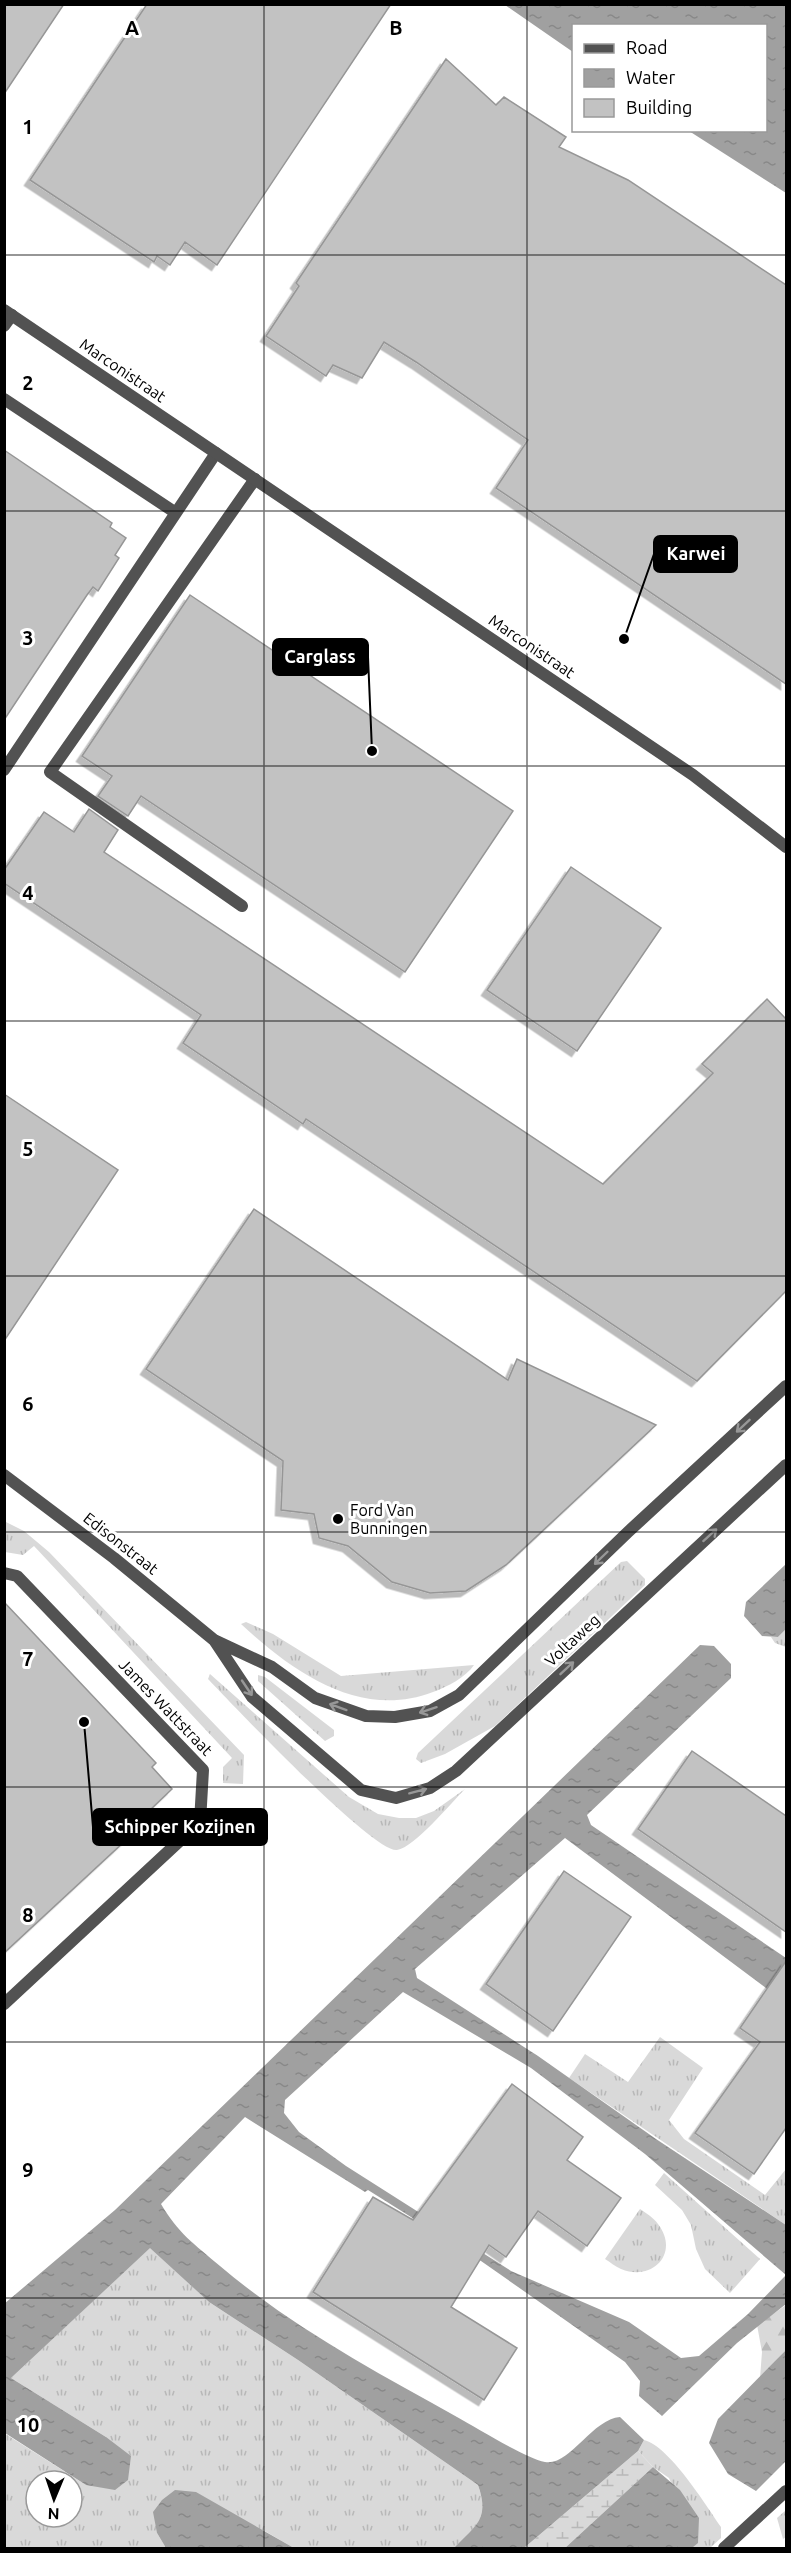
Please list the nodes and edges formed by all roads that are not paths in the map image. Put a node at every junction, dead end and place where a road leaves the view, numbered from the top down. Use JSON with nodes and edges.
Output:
{"nodes":[{"id":1,"x":8,"y":312,"type":"edge"},
{"id":2,"x":4,"y":326,"type":"edge"},
{"id":3,"x":4,"y":399,"type":"edge"},
{"id":4,"x":216,"y":453,"type":"junction"},
{"id":5,"x":255,"y":478,"type":"junction"},
{"id":6,"x":176,"y":513,"type":"junction"},
{"id":7,"x":4,"y":770,"type":"edge"},
{"id":8,"x":786,"y":847,"type":"edge"},
{"id":9,"x":242,"y":906,"type":"dead end"},
{"id":10,"x":786,"y":1386,"type":"edge"},
{"id":11,"x":786,"y":1465,"type":"edge"},
{"id":12,"x":4,"y":1475,"type":"edge"},
{"id":13,"x":4,"y":1573,"type":"edge"},
{"id":14,"x":214,"y":1640,"type":"junction"},
{"id":15,"x":361,"y":1790,"type":"joint"},
{"id":16,"x":4,"y":2004,"type":"edge"},
{"id":17,"x":786,"y":2491,"type":"edge"},
{"id":18,"x":724,"y":2548,"type":"edge"}],
"edges":[{"from":1,"to":2,"type":"street","name":"Marconistraat"},
{"from":1,"to":4,"type":"street","name":"Marconistraat"},
{"from":3,"to":6,"type":"street"},
{"from":4,"to":5,"type":"street","name":"Marconistraat"},
{"from":4,"to":6,"type":"street"},
{"from":5,"to":8,"type":"street","name":"Marconistraat"},
{"from":5,"to":9,"type":"street"},
{"from":6,"to":7,"type":"street"},
{"from":10,"to":14,"type":"street","name":"Edisonstraat","one_way":true},
{"from":15,"to":11,"type":"street","name":"Voltaweg","one_way":true},
{"from":12,"to":14,"type":"street","name":"Edisonstraat"},
{"from":13,"to":16,"type":"street","name":"James Wattstraat"},
{"from":14,"to":15,"type":"street","name":"Edisonstraat","one_way":true},
{"from":17,"to":18,"type":"street"}]}
